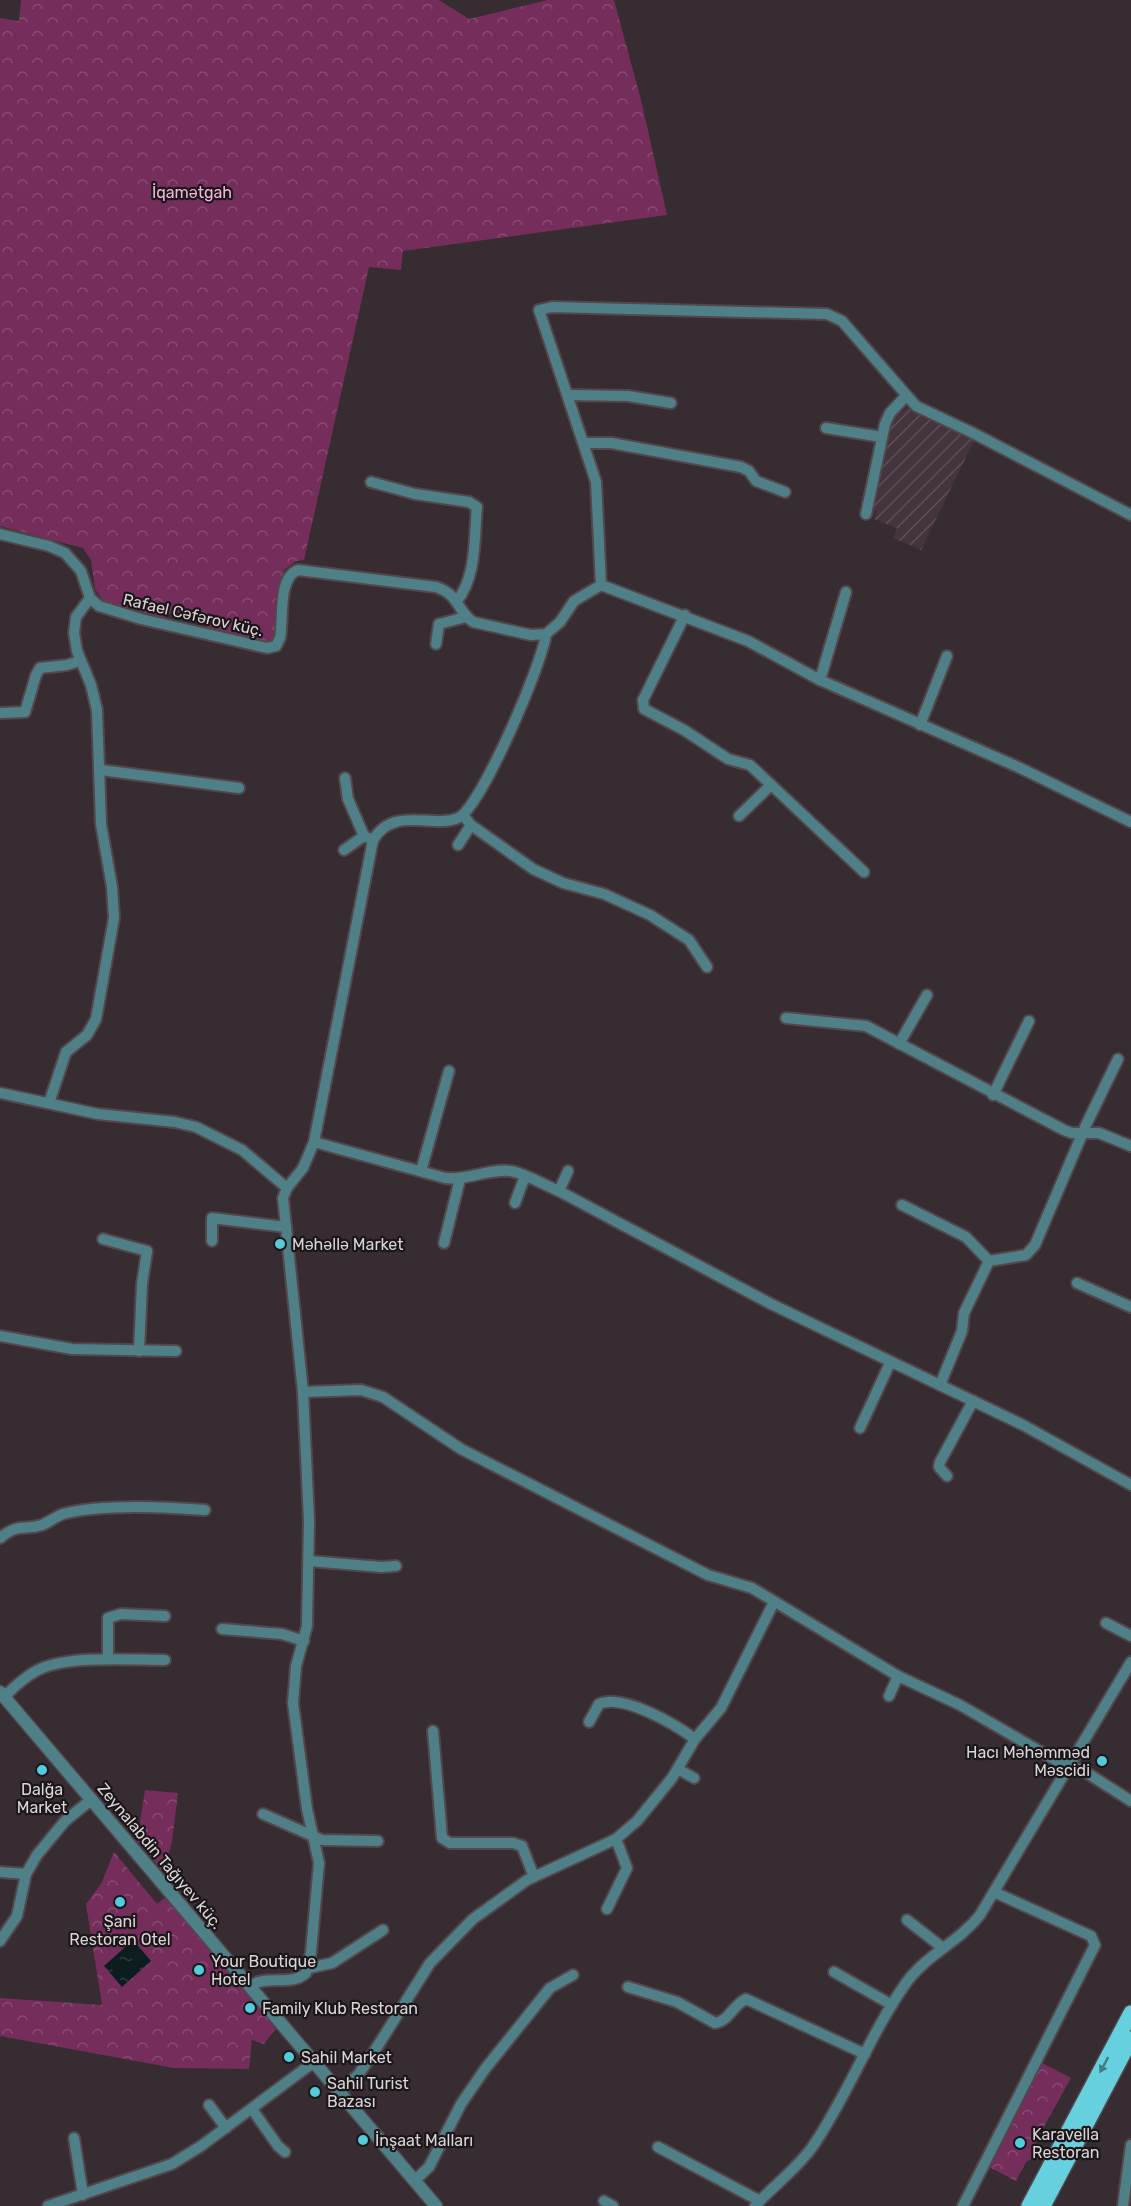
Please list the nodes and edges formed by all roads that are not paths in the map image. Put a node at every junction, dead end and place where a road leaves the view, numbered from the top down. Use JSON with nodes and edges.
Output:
{"nodes":[{"id":1,"x":568,"y":395,"type":"junction"},
{"id":2,"x":905,"y":397,"type":"junction"},
{"id":3,"x":670,"y":403,"type":"dead end"},
{"id":4,"x":826,"y":428,"type":"dead end"},
{"id":5,"x":882,"y":437,"type":"junction"},
{"id":6,"x":585,"y":442,"type":"junction"},
{"id":7,"x":371,"y":482,"type":"dead end"},
{"id":8,"x":785,"y":492,"type":"dead end"},
{"id":9,"x":866,"y":514,"type":"dead end"},
{"id":10,"x":1131,"y":515,"type":"edge"},
{"id":11,"x":0,"y":534,"type":"edge"},
{"id":12,"x":602,"y":585,"type":"junction"},
{"id":13,"x":846,"y":592,"type":"dead end"},
{"id":14,"x":90,"y":598,"type":"junction"},
{"id":15,"x":458,"y":601,"type":"junction"},
{"id":16,"x":685,"y":615,"type":"junction"},
{"id":17,"x":466,"y":617,"type":"junction"},
{"id":18,"x":546,"y":634,"type":"junction"},
{"id":19,"x":436,"y":644,"type":"dead end"},
{"id":20,"x":947,"y":656,"type":"dead end"},
{"id":21,"x":80,"y":660,"type":"junction"},
{"id":22,"x":820,"y":680,"type":"junction"},
{"id":23,"x":0,"y":713,"type":"edge"},
{"id":24,"x":920,"y":725,"type":"junction"},
{"id":25,"x":101,"y":770,"type":"junction"},
{"id":26,"x":345,"y":778,"type":"dead end"},
{"id":27,"x":771,"y":784,"type":"junction"},
{"id":28,"x":239,"y":788,"type":"dead end"},
{"id":29,"x":463,"y":815,"type":"junction"},
{"id":30,"x":739,"y":816,"type":"dead end"},
{"id":31,"x":1131,"y":822,"type":"edge"},
{"id":32,"x":471,"y":825,"type":"junction"},
{"id":33,"x":369,"y":838,"type":"junction"},
{"id":34,"x":458,"y":845,"type":"dead end"},
{"id":35,"x":344,"y":850,"type":"dead end"},
{"id":36,"x":864,"y":872,"type":"dead end"},
{"id":37,"x":707,"y":967,"type":"dead end"},
{"id":38,"x":927,"y":995,"type":"dead end"},
{"id":39,"x":786,"y":1018,"type":"dead end"},
{"id":40,"x":1029,"y":1021,"type":"dead end"},
{"id":41,"x":899,"y":1044,"type":"junction"},
{"id":42,"x":1118,"y":1059,"type":"dead end"},
{"id":43,"x":449,"y":1071,"type":"dead end"},
{"id":44,"x":0,"y":1093,"type":"edge"},
{"id":45,"x":993,"y":1095,"type":"junction"},
{"id":46,"x":49,"y":1103,"type":"junction"},
{"id":47,"x":1083,"y":1133,"type":"junction"},
{"id":48,"x":314,"y":1142,"type":"junction"},
{"id":49,"x":1131,"y":1146,"type":"edge"},
{"id":50,"x":422,"y":1171,"type":"junction"},
{"id":51,"x":568,"y":1172,"type":"dead end"},
{"id":52,"x":525,"y":1176,"type":"junction"},
{"id":53,"x":460,"y":1179,"type":"junction"},
{"id":54,"x":287,"y":1188,"type":"junction"},
{"id":55,"x":559,"y":1191,"type":"junction"},
{"id":56,"x":515,"y":1203,"type":"dead end"},
{"id":57,"x":902,"y":1205,"type":"dead end"},
{"id":58,"x":286,"y":1227,"type":"junction"},
{"id":59,"x":102,"y":1239,"type":"dead end"},
{"id":60,"x":212,"y":1241,"type":"dead end"},
{"id":61,"x":444,"y":1243,"type":"dead end"},
{"id":62,"x":988,"y":1261,"type":"junction"},
{"id":63,"x":1077,"y":1283,"type":"dead end"},
{"id":64,"x":1131,"y":1308,"type":"edge"},
{"id":65,"x":0,"y":1336,"type":"edge"},
{"id":66,"x":139,"y":1351,"type":"junction"},
{"id":67,"x":176,"y":1351,"type":"dead end"},
{"id":68,"x":891,"y":1363,"type":"junction"},
{"id":69,"x":940,"y":1385,"type":"junction"},
{"id":70,"x":303,"y":1392,"type":"junction"},
{"id":71,"x":973,"y":1401,"type":"junction"},
{"id":72,"x":860,"y":1428,"type":"dead end"},
{"id":73,"x":947,"y":1476,"type":"dead end"},
{"id":74,"x":1131,"y":1485,"type":"edge"},
{"id":75,"x":205,"y":1510,"type":"dead end"},
{"id":76,"x":0,"y":1538,"type":"edge"},
{"id":77,"x":309,"y":1561,"type":"junction"},
{"id":78,"x":396,"y":1566,"type":"dead end"},
{"id":79,"x":774,"y":1602,"type":"junction"},
{"id":80,"x":165,"y":1616,"type":"dead end"},
{"id":81,"x":1106,"y":1623,"type":"dead end"},
{"id":82,"x":222,"y":1629,"type":"dead end"},
{"id":83,"x":1131,"y":1636,"type":"edge"},
{"id":84,"x":304,"y":1641,"type":"junction"},
{"id":85,"x":108,"y":1659,"type":"junction"},
{"id":86,"x":165,"y":1660,"type":"dead end"},
{"id":87,"x":1131,"y":1662,"type":"edge"},
{"id":88,"x":898,"y":1676,"type":"junction"},
{"id":89,"x":2,"y":1694,"type":"edge"},
{"id":90,"x":889,"y":1696,"type":"dead end"},
{"id":91,"x":589,"y":1722,"type":"dead end"},
{"id":92,"x":433,"y":1731,"type":"dead end"},
{"id":93,"x":696,"y":1739,"type":"junction"},
{"id":94,"x":1070,"y":1765,"type":"junction"},
{"id":95,"x":678,"y":1769,"type":"junction"},
{"id":96,"x":694,"y":1778,"type":"dead end"},
{"id":97,"x":91,"y":1800,"type":"junction"},
{"id":98,"x":1131,"y":1801,"type":"edge"},
{"id":99,"x":263,"y":1814,"type":"dead end"},
{"id":100,"x":315,"y":1838,"type":"junction"},
{"id":101,"x":616,"y":1839,"type":"junction"},
{"id":102,"x":378,"y":1840,"type":"dead end"},
{"id":103,"x":0,"y":1872,"type":"edge"},
{"id":104,"x":26,"y":1874,"type":"junction"},
{"id":105,"x":534,"y":1877,"type":"junction"},
{"id":106,"x":994,"y":1892,"type":"junction"},
{"id":107,"x":607,"y":1909,"type":"dead end"},
{"id":108,"x":907,"y":1920,"type":"dead end"},
{"id":109,"x":383,"y":1930,"type":"dead end"},
{"id":110,"x":0,"y":1941,"type":"edge"},
{"id":111,"x":943,"y":1948,"type":"junction"},
{"id":112,"x":309,"y":1968,"type":"junction"},
{"id":113,"x":834,"y":1971,"type":"dead end"},
{"id":114,"x":573,"y":1975,"type":"dead end"},
{"id":115,"x":250,"y":1986,"type":"junction"},
{"id":116,"x":628,"y":1987,"type":"dead end"},
{"id":117,"x":892,"y":2005,"type":"junction"},
{"id":118,"x":1131,"y":2013,"type":"edge"},
{"id":119,"x":1131,"y":2039,"type":"edge"},
{"id":120,"x":865,"y":2054,"type":"junction"},
{"id":121,"x":314,"y":2062,"type":"junction"},
{"id":122,"x":339,"y":2092,"type":"junction"},
{"id":123,"x":209,"y":2105,"type":"dead end"},
{"id":124,"x":252,"y":2109,"type":"junction"},
{"id":125,"x":226,"y":2128,"type":"junction"},
{"id":126,"x":74,"y":2138,"type":"dead end"},
{"id":127,"x":1131,"y":2145,"type":"edge"},
{"id":128,"x":658,"y":2147,"type":"dead end"},
{"id":129,"x":285,"y":2152,"type":"dead end"},
{"id":130,"x":414,"y":2181,"type":"junction"},
{"id":131,"x":83,"y":2195,"type":"junction"},
{"id":132,"x":758,"y":2204,"type":"edge"},
{"id":133,"x":48,"y":2206,"type":"edge"},
{"id":134,"x":436,"y":2206,"type":"edge"},
{"id":135,"x":963,"y":2206,"type":"edge"},
{"id":136,"x":1029,"y":2206,"type":"edge"},
{"id":137,"x":1043,"y":2206,"type":"edge"},
{"id":138,"x":1123,"y":2206,"type":"edge"}],
"edges":[{"from":1,"to":2,"type":"street"},
{"from":1,"to":3,"type":"street"},
{"from":1,"to":6,"type":"street"},
{"from":2,"to":5,"type":"street"},
{"from":2,"to":10,"type":"street"},
{"from":4,"to":5,"type":"street"},
{"from":5,"to":9,"type":"street"},
{"from":6,"to":8,"type":"street"},
{"from":6,"to":12,"type":"street"},
{"from":7,"to":15,"type":"street"},
{"from":11,"to":14,"type":"street"},
{"from":12,"to":16,"type":"street"},
{"from":12,"to":18,"type":"street"},
{"from":13,"to":22,"type":"street"},
{"from":14,"to":15,"type":"street","name":"Rafael Cəfərov küç."},
{"from":14,"to":21,"type":"street"},
{"from":15,"to":17,"type":"street"},
{"from":16,"to":22,"type":"street"},
{"from":16,"to":27,"type":"street"},
{"from":17,"to":18,"type":"street"},
{"from":17,"to":19,"type":"street"},
{"from":18,"to":29,"type":"street"},
{"from":20,"to":24,"type":"street"},
{"from":21,"to":23,"type":"street"},
{"from":21,"to":25,"type":"street"},
{"from":22,"to":24,"type":"street"},
{"from":24,"to":31,"type":"street"},
{"from":25,"to":28,"type":"street"},
{"from":25,"to":46,"type":"street"},
{"from":26,"to":33,"type":"street"},
{"from":27,"to":30,"type":"street"},
{"from":27,"to":36,"type":"street"},
{"from":29,"to":32,"type":"street"},
{"from":29,"to":33,"type":"street"},
{"from":32,"to":34,"type":"street"},
{"from":32,"to":37,"type":"street"},
{"from":33,"to":35,"type":"street"},
{"from":33,"to":48,"type":"street"},
{"from":38,"to":41,"type":"street"},
{"from":39,"to":41,"type":"street"},
{"from":40,"to":45,"type":"street"},
{"from":41,"to":45,"type":"street"},
{"from":42,"to":47,"type":"street"},
{"from":43,"to":50,"type":"street"},
{"from":44,"to":46,"type":"street"},
{"from":45,"to":47,"type":"street"},
{"from":46,"to":54,"type":"street"},
{"from":47,"to":49,"type":"street"},
{"from":47,"to":62,"type":"street"},
{"from":48,"to":50,"type":"street"},
{"from":48,"to":54,"type":"street"},
{"from":50,"to":53,"type":"street"},
{"from":51,"to":55,"type":"street"},
{"from":52,"to":53,"type":"street"},
{"from":52,"to":55,"type":"street"},
{"from":52,"to":56,"type":"street"},
{"from":53,"to":61,"type":"street"},
{"from":54,"to":58,"type":"street"},
{"from":55,"to":68,"type":"street"},
{"from":57,"to":62,"type":"street"},
{"from":58,"to":60,"type":"street"},
{"from":58,"to":70,"type":"street"},
{"from":59,"to":66,"type":"street"},
{"from":62,"to":69,"type":"street"},
{"from":63,"to":64,"type":"street"},
{"from":65,"to":66,"type":"street"},
{"from":66,"to":67,"type":"street"},
{"from":68,"to":69,"type":"street"},
{"from":68,"to":72,"type":"street"},
{"from":69,"to":71,"type":"street"},
{"from":70,"to":77,"type":"street"},
{"from":70,"to":79,"type":"street"},
{"from":71,"to":73,"type":"street"},
{"from":71,"to":74,"type":"street"},
{"from":75,"to":76,"type":"street"},
{"from":77,"to":78,"type":"street"},
{"from":77,"to":84,"type":"street"},
{"from":79,"to":88,"type":"street"},
{"from":79,"to":93,"type":"street"},
{"from":80,"to":85,"type":"street"},
{"from":81,"to":83,"type":"street"},
{"from":82,"to":84,"type":"street"},
{"from":84,"to":100,"type":"street"},
{"from":85,"to":86,"type":"street"},
{"from":85,"to":89,"type":"street"},
{"from":87,"to":94,"type":"street"},
{"from":88,"to":90,"type":"street"},
{"from":88,"to":94,"type":"street"},
{"from":89,"to":97,"type":"street","name":"Zeynalabdin Tağıyev küç."},
{"from":91,"to":93,"type":"street"},
{"from":92,"to":105,"type":"street"},
{"from":93,"to":95,"type":"street"},
{"from":94,"to":98,"type":"street"},
{"from":94,"to":106,"type":"street"},
{"from":95,"to":96,"type":"street"},
{"from":95,"to":101,"type":"street"},
{"from":97,"to":104,"type":"street"},
{"from":97,"to":115,"type":"street","name":"Zeynalabdin Tağıyev küç."},
{"from":99,"to":100,"type":"street"},
{"from":100,"to":102,"type":"street"},
{"from":100,"to":112,"type":"street"},
{"from":101,"to":105,"type":"street"},
{"from":101,"to":107,"type":"street"},
{"from":103,"to":104,"type":"street"},
{"from":104,"to":110,"type":"street"},
{"from":105,"to":122,"type":"street"},
{"from":106,"to":111,"type":"street"},
{"from":106,"to":135,"type":"street"},
{"from":108,"to":111,"type":"street"},
{"from":109,"to":112,"type":"street"},
{"from":111,"to":117,"type":"street"},
{"from":112,"to":115,"type":"street"},
{"from":113,"to":117,"type":"street"},
{"from":114,"to":130,"type":"street"},
{"from":115,"to":121,"type":"street","name":"Zeynalabdin Tağıyev küç."},
{"from":116,"to":120,"type":"street"},
{"from":117,"to":120,"type":"street"},
{"from":118,"to":136,"type":"main road","one_way":true},
{"from":119,"to":137,"type":"main road"},
{"from":120,"to":132,"type":"street"},
{"from":121,"to":122,"type":"street","name":"Zeynalabdin Tağıyev küç."},
{"from":121,"to":124,"type":"street"},
{"from":122,"to":130,"type":"street","name":"Zeynalabdin Tağıyev küç."},
{"from":123,"to":125,"type":"street"},
{"from":124,"to":125,"type":"street"},
{"from":124,"to":129,"type":"street"},
{"from":125,"to":131,"type":"street"},
{"from":126,"to":131,"type":"street"},
{"from":127,"to":138,"type":"street"},
{"from":128,"to":132,"type":"street"},
{"from":130,"to":134,"type":"street","name":"Zeynalabdin Tağıyev küç."},
{"from":131,"to":133,"type":"street"}]}
